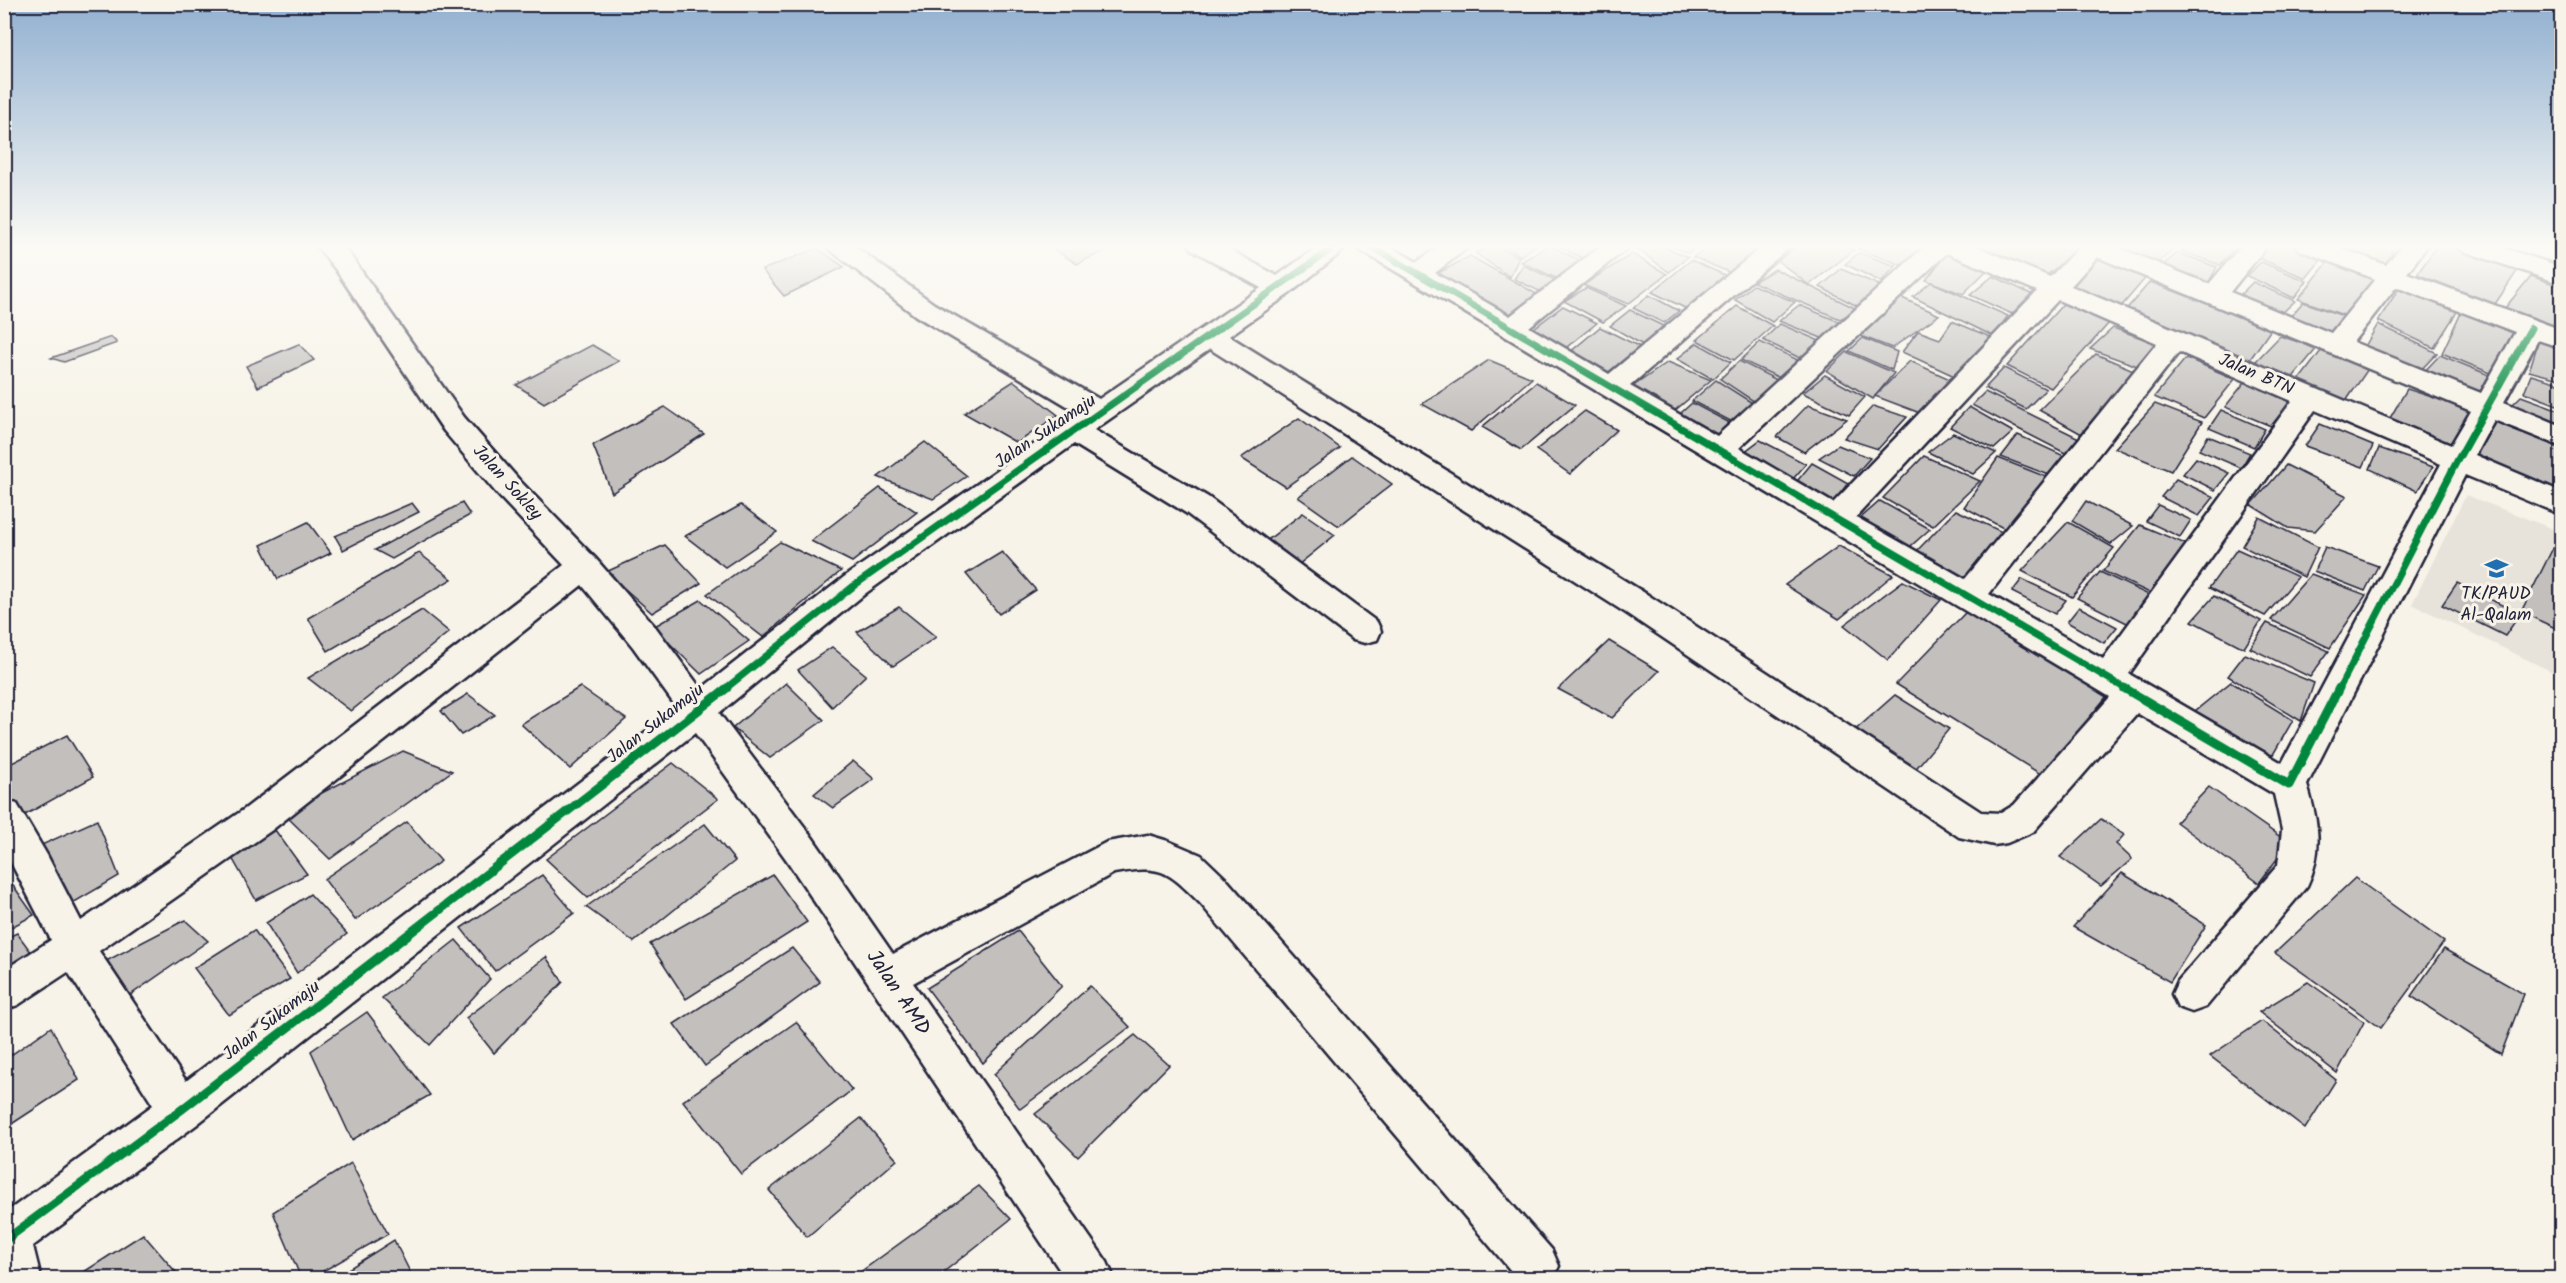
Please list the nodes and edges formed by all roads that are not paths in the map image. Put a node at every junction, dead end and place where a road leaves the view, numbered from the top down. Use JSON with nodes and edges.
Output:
{"nodes":[{"id":1,"x":373,"y":305,"type":"edge"},
{"id":2,"x":918,"y":305,"type":"edge"},
{"id":3,"x":1256,"y":305,"type":"edge"},
{"id":4,"x":1471,"y":305,"type":"edge"},
{"id":5,"x":1541,"y":305,"type":"edge"},
{"id":6,"x":1708,"y":305,"type":"edge"},
{"id":7,"x":1876,"y":305,"type":"edge"},
{"id":8,"x":2036,"y":305,"type":"edge"},
{"id":9,"x":2092,"y":305,"type":"edge"},
{"id":10,"x":2237,"y":305,"type":"edge"},
{"id":11,"x":2369,"y":305,"type":"edge"},
{"id":12,"x":2469,"y":305,"type":"edge"},
{"id":13,"x":2530,"y":328,"type":"junction"},
{"id":14,"x":1510,"y":329,"type":"junction"},
{"id":15,"x":1210,"y":337,"type":"junction"},
{"id":16,"x":2174,"y":340,"type":"junction"},
{"id":17,"x":2562,"y":340,"type":"edge"},
{"id":18,"x":2335,"y":346,"type":"junction"},
{"id":19,"x":1610,"y":388,"type":"junction"},
{"id":20,"x":2309,"y":398,"type":"junction"},
{"id":21,"x":2488,"y":408,"type":"junction"},
{"id":22,"x":1087,"y":422,"type":"junction"},
{"id":23,"x":2562,"y":437,"type":"edge"},
{"id":24,"x":1718,"y":451,"type":"junction"},
{"id":25,"x":2457,"y":461,"type":"junction"},
{"id":26,"x":2562,"y":504,"type":"edge"},
{"id":27,"x":1835,"y":520,"type":"junction"},
{"id":28,"x":584,"y":566,"type":"junction"},
{"id":29,"x":1968,"y":598,"type":"junction"},
{"id":30,"x":1365,"y":631,"type":"dead end"},
{"id":31,"x":2120,"y":687,"type":"junction"},
{"id":32,"x":698,"y":711,"type":"junction"},
{"id":33,"x":2289,"y":785,"type":"junction"},
{"id":34,"x":4,"y":815,"type":"edge"},
{"id":35,"x":74,"y":947,"type":"junction"},
{"id":36,"x":887,"y":977,"type":"junction"},
{"id":37,"x":4,"y":992,"type":"edge"},
{"id":38,"x":2192,"y":994,"type":"dead end"},
{"id":39,"x":181,"y":1110,"type":"junction"},
{"id":40,"x":9,"y":1247,"type":"edge"},
{"id":41,"x":1536,"y":1266,"type":"dead end"},
{"id":42,"x":1091,"y":1278,"type":"edge"}],
"edges":[{"from":1,"to":28,"type":"street","name":"Jalan Sokley"},
{"from":2,"to":22,"type":"street"},
{"from":3,"to":15,"type":"street","name":"Jalan Sukamaju"},
{"from":4,"to":14,"type":"street"},
{"from":5,"to":14,"type":"street"},
{"from":6,"to":19,"type":"street"},
{"from":7,"to":24,"type":"street"},
{"from":8,"to":27,"type":"street"},
{"from":9,"to":16,"type":"street","name":"Jalan BTN"},
{"from":10,"to":18,"type":"street"},
{"from":11,"to":18,"type":"street"},
{"from":12,"to":13,"type":"street"},
{"from":13,"to":17,"type":"street"},
{"from":13,"to":21,"type":"street"},
{"from":14,"to":19,"type":"street"},
{"from":15,"to":22,"type":"street","name":"Jalan Sukamaju"},
{"from":15,"to":31,"type":"street"},
{"from":16,"to":20,"type":"street","name":"Jalan BTN"},
{"from":16,"to":29,"type":"street"},
{"from":18,"to":21,"type":"street"},
{"from":19,"to":24,"type":"street"},
{"from":20,"to":25,"type":"street","name":"Jalan BTN"},
{"from":20,"to":31,"type":"street"},
{"from":21,"to":23,"type":"street"},
{"from":21,"to":25,"type":"street"},
{"from":22,"to":30,"type":"street"},
{"from":22,"to":32,"type":"street","name":"Jalan Sukamaju"},
{"from":24,"to":27,"type":"street"},
{"from":25,"to":26,"type":"street","name":"Jalan BTN"},
{"from":25,"to":33,"type":"street"},
{"from":27,"to":29,"type":"street"},
{"from":28,"to":32,"type":"street","name":"Jalan Sokley"},
{"from":28,"to":35,"type":"street"},
{"from":29,"to":31,"type":"street"},
{"from":31,"to":33,"type":"street"},
{"from":32,"to":36,"type":"street","name":"Jalan AMD"},
{"from":32,"to":39,"type":"street","name":"Jalan Sukamaju"},
{"from":33,"to":38,"type":"street"},
{"from":34,"to":35,"type":"street"},
{"from":35,"to":37,"type":"street"},
{"from":35,"to":39,"type":"street"},
{"from":36,"to":41,"type":"street"},
{"from":36,"to":42,"type":"street","name":"Jalan AMD"},
{"from":39,"to":40,"type":"street","name":"Jalan Sukamaju"}]}
